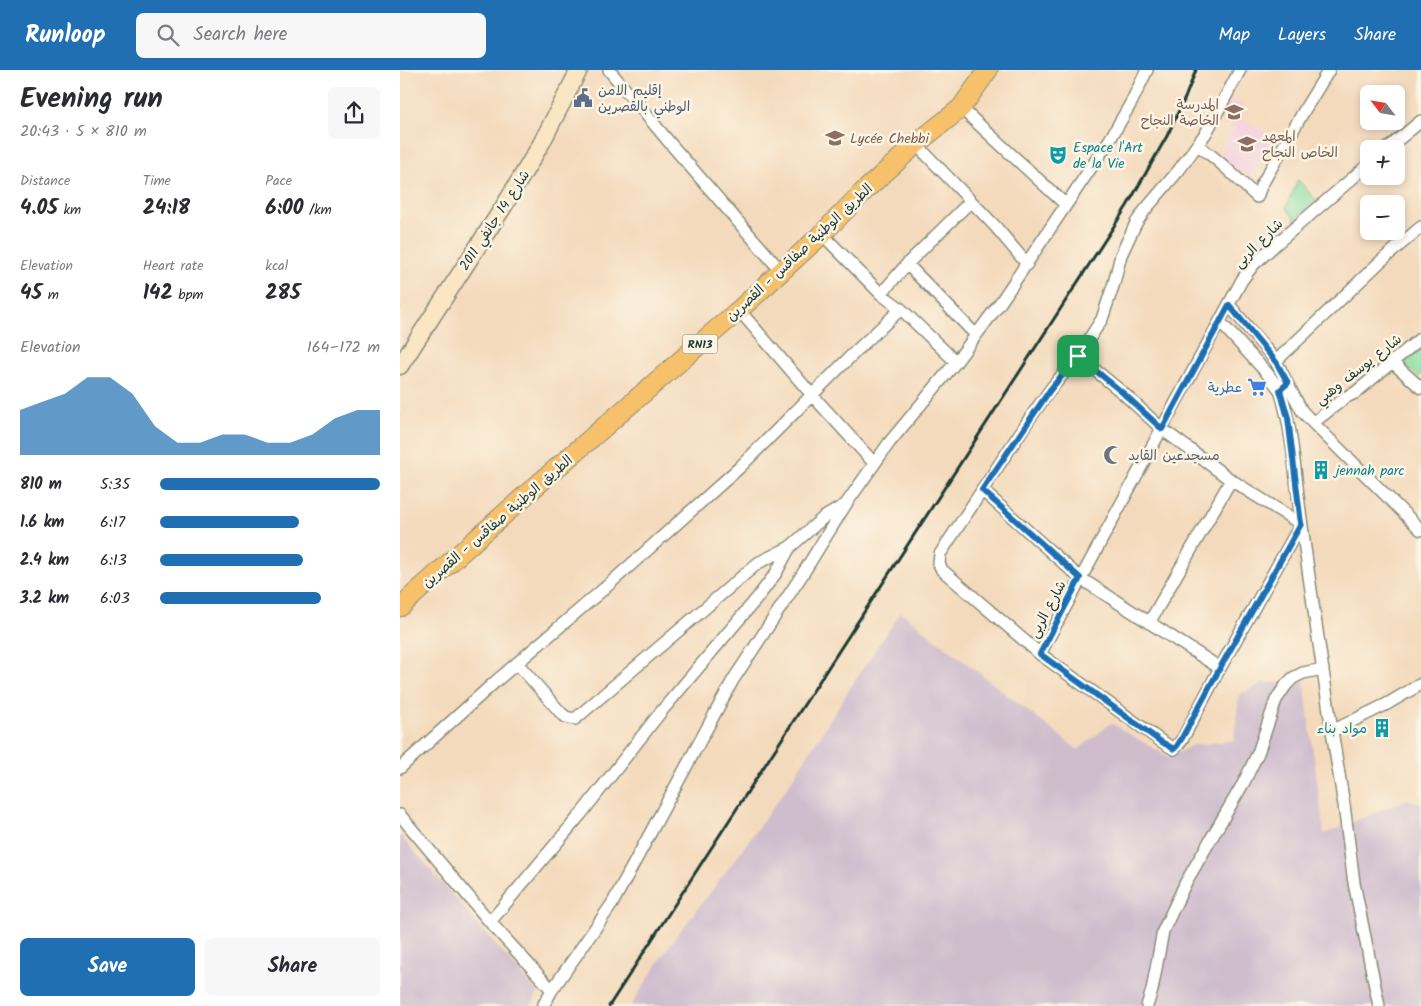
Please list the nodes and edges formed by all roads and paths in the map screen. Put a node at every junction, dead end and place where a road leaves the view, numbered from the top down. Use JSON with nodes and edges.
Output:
{"nodes":[{"id":1,"x":579,"y":70,"type":"edge"},
{"id":2,"x":609,"y":70,"type":"edge"},
{"id":3,"x":988,"y":70,"type":"edge"},
{"id":4,"x":1148,"y":70,"type":"edge"},
{"id":5,"x":1240,"y":70,"type":"edge"},
{"id":6,"x":1329,"y":70,"type":"edge"},
{"id":7,"x":961,"y":108,"type":"junction"},
{"id":8,"x":1421,"y":122,"type":"edge"},
{"id":9,"x":1398,"y":140,"type":"edge"},
{"id":10,"x":916,"y":144,"type":"junction"},
{"id":11,"x":1197,"y":145,"type":"junction"},
{"id":12,"x":1360,"y":172,"type":"edge"},
{"id":13,"x":971,"y":201,"type":"junction"},
{"id":14,"x":1066,"y":205,"type":"junction"},
{"id":15,"x":1421,"y":227,"type":"edge"},
{"id":16,"x":822,"y":234,"type":"junction"},
{"id":17,"x":907,"y":264,"type":"junction"},
{"id":18,"x":1027,"y":264,"type":"junction"},
{"id":19,"x":781,"y":271,"type":"junction"},
{"id":20,"x":881,"y":294,"type":"junction"},
{"id":21,"x":1229,"y":305,"type":"junction"},
{"id":22,"x":901,"y":309,"type":"junction"},
{"id":23,"x":738,"y":310,"type":"junction"},
{"id":24,"x":1220,"y":322,"type":"junction"},
{"id":25,"x":976,"y":335,"type":"junction"},
{"id":26,"x":1421,"y":338,"type":"edge"},
{"id":27,"x":1078,"y":356,"type":"junction"},
{"id":28,"x":1391,"y":361,"type":"junction"},
{"id":29,"x":956,"y":362,"type":"junction"},
{"id":30,"x":1276,"y":362,"type":"junction"},
{"id":31,"x":400,"y":366,"type":"edge"},
{"id":32,"x":1284,"y":387,"type":"junction"},
{"id":33,"x":1421,"y":388,"type":"edge"},
{"id":34,"x":812,"y":395,"type":"junction"},
{"id":35,"x":1313,"y":423,"type":"junction"},
{"id":36,"x":1162,"y":429,"type":"junction"},
{"id":37,"x":874,"y":463,"type":"junction"},
{"id":38,"x":1231,"y":480,"type":"junction"},
{"id":39,"x":982,"y":490,"type":"junction"},
{"id":40,"x":846,"y":504,"type":"junction"},
{"id":41,"x":1301,"y":524,"type":"junction"},
{"id":42,"x":1421,"y":530,"type":"edge"},
{"id":43,"x":790,"y":547,"type":"junction"},
{"id":44,"x":1080,"y":578,"type":"junction"},
{"id":45,"x":400,"y":607,"type":"edge"},
{"id":46,"x":1149,"y":623,"type":"junction"},
{"id":47,"x":1040,"y":654,"type":"junction"},
{"id":48,"x":517,"y":663,"type":"junction"},
{"id":49,"x":1220,"y":668,"type":"junction"},
{"id":50,"x":1323,"y":669,"type":"junction"},
{"id":51,"x":1421,"y":684,"type":"edge"},
{"id":52,"x":1332,"y":731,"type":"junction"},
{"id":53,"x":400,"y":768,"type":"edge"},
{"id":54,"x":400,"y":816,"type":"edge"},
{"id":55,"x":490,"y":922,"type":"junction"},
{"id":56,"x":552,"y":990,"type":"junction"},
{"id":57,"x":543,"y":1006,"type":"edge"},
{"id":58,"x":1147,"y":1006,"type":"edge"},
{"id":59,"x":1379,"y":1006,"type":"edge"}],
"edges":[{"from":1,"to":31,"type":"main road","name":"شارع 14 جانفي 2011"},
{"from":2,"to":19,"type":"street"},
{"from":3,"to":7,"type":"main road","name":"الطريق الوطنية صفاقس - القصرين","number":"RN13"},
{"from":4,"to":14,"type":"street"},
{"from":5,"to":11,"type":"street"},
{"from":6,"to":11,"type":"street"},
{"from":7,"to":10,"type":"main road","name":"الطريق الوطنية صفاقس - القصرين","number":"RN13"},
{"from":7,"to":14,"type":"street"},
{"from":8,"to":9,"type":"street"},
{"from":10,"to":13,"type":"street"},
{"from":10,"to":16,"type":"main road","name":"الطريق الوطنية صفاقس - القصرين","number":"RN13"},
{"from":11,"to":27,"type":"street"},
{"from":12,"to":21,"type":"street","name":"شارع الربى"},
{"from":13,"to":17,"type":"street"},
{"from":13,"to":18,"type":"street"},
{"from":14,"to":18,"type":"street"},
{"from":15,"to":30,"type":"street"},
{"from":16,"to":19,"type":"main road","name":"الطريق الوطنية صفاقس - القصرين","number":"RN13"},
{"from":16,"to":20,"type":"street"},
{"from":17,"to":20,"type":"street"},
{"from":17,"to":25,"type":"street"},
{"from":18,"to":25,"type":"street"},
{"from":19,"to":23,"type":"main road","name":"الطريق الوطنية صفاقس - القصرين","number":"RN13"},
{"from":20,"to":22,"type":"street"},
{"from":21,"to":24,"type":"street","name":"شارع الربى"},
{"from":21,"to":30,"type":"street"},
{"from":22,"to":29,"type":"street"},
{"from":22,"to":34,"type":"street"},
{"from":23,"to":34,"type":"street"},
{"from":23,"to":45,"type":"main road","name":"الطريق الوطنية صفاقس - القصرين","number":"RN13"},
{"from":24,"to":32,"type":"street"},
{"from":24,"to":36,"type":"street","name":"شارع الربى"},
{"from":25,"to":29,"type":"street"},
{"from":26,"to":28,"type":"street","name":"شارع يوسف وهبي"},
{"from":27,"to":36,"type":"street"},
{"from":27,"to":39,"type":"street"},
{"from":28,"to":33,"type":"street"},
{"from":28,"to":35,"type":"street","name":"شارع يوسف وهبي"},
{"from":29,"to":37,"type":"street"},
{"from":30,"to":32,"type":"street"},
{"from":32,"to":35,"type":"street"},
{"from":32,"to":41,"type":"street"},
{"from":34,"to":37,"type":"street"},
{"from":34,"to":48,"type":"street"},
{"from":35,"to":42,"type":"street"},
{"from":36,"to":38,"type":"street"},
{"from":36,"to":44,"type":"street","name":"شارع الربى"},
{"from":37,"to":40,"type":"street"},
{"from":38,"to":41,"type":"street"},
{"from":38,"to":46,"type":"street"},
{"from":39,"to":44,"type":"street"},
{"from":39,"to":47,"type":"street"},
{"from":40,"to":43,"type":"street"},
{"from":40,"to":56,"type":"street"},
{"from":41,"to":49,"type":"street","name":"شارع الربى"},
{"from":41,"to":50,"type":"street"},
{"from":43,"to":48,"type":"street"},
{"from":43,"to":55,"type":"street"},
{"from":44,"to":46,"type":"street"},
{"from":44,"to":47,"type":"street","name":"شارع الربى"},
{"from":46,"to":49,"type":"street"},
{"from":47,"to":49,"type":"street","name":"شارع الربى"},
{"from":48,"to":53,"type":"street"},
{"from":50,"to":52,"type":"street"},
{"from":50,"to":58,"type":"street"},
{"from":51,"to":52,"type":"street"},
{"from":52,"to":59,"type":"street"},
{"from":54,"to":55,"type":"street"},
{"from":55,"to":56,"type":"street"},
{"from":56,"to":57,"type":"street"}]}
